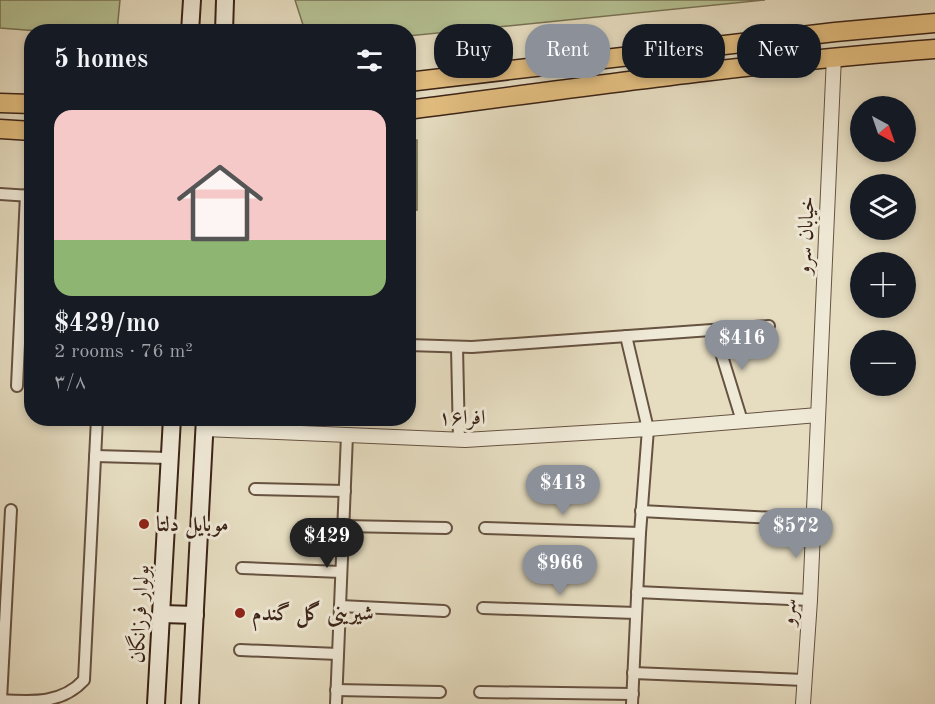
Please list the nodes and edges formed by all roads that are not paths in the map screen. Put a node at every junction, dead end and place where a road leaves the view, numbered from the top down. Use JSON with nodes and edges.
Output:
{"nodes":[{"id":1,"x":192,"y":0,"type":"edge"},
{"id":2,"x":225,"y":0,"type":"edge"},
{"id":3,"x":935,"y":22,"type":"edge"},
{"id":4,"x":190,"y":24,"type":"edge"},
{"id":5,"x":224,"y":24,"type":"edge"},
{"id":6,"x":725,"y":45,"type":"edge"},
{"id":7,"x":935,"y":49,"type":"edge"},
{"id":8,"x":834,"y":56,"type":"junction"},
{"id":9,"x":622,"y":57,"type":"edge"},
{"id":10,"x":725,"y":69,"type":"edge"},
{"id":11,"x":652,"y":78,"type":"edge"},
{"id":12,"x":416,"y":81,"type":"edge"},
{"id":13,"x":0,"y":103,"type":"edge"},
{"id":14,"x":24,"y":104,"type":"edge"},
{"id":15,"x":416,"y":109,"type":"edge"},
{"id":16,"x":0,"y":129,"type":"edge"},
{"id":17,"x":24,"y":130,"type":"edge"},
{"id":18,"x":0,"y":194,"type":"edge"},
{"id":19,"x":24,"y":195,"type":"edge"},
{"id":20,"x":24,"y":264,"type":"edge"},
{"id":21,"x":769,"y":326,"type":"dead end"},
{"id":22,"x":714,"y":330,"type":"junction"},
{"id":23,"x":626,"y":336,"type":"junction"},
{"id":24,"x":416,"y":345,"type":"edge"},
{"id":25,"x":457,"y":347,"type":"junction"},
{"id":26,"x":17,"y":386,"type":"dead end"},
{"id":27,"x":818,"y":415,"type":"junction"},
{"id":28,"x":742,"y":421,"type":"junction"},
{"id":29,"x":97,"y":426,"type":"edge"},
{"id":30,"x":172,"y":426,"type":"edge"},
{"id":31,"x":205,"y":426,"type":"edge"},
{"id":32,"x":231,"y":426,"type":"edge"},
{"id":33,"x":648,"y":429,"type":"junction"},
{"id":34,"x":347,"y":435,"type":"junction"},
{"id":35,"x":459,"y":440,"type":"junction"},
{"id":36,"x":95,"y":456,"type":"junction"},
{"id":37,"x":170,"y":458,"type":"junction"},
{"id":38,"x":255,"y":489,"type":"dead end"},
{"id":39,"x":345,"y":491,"type":"junction"},
{"id":40,"x":11,"y":510,"type":"dead end"},
{"id":41,"x":641,"y":511,"type":"junction"},
{"id":42,"x":813,"y":520,"type":"junction"},
{"id":43,"x":343,"y":526,"type":"junction"},
{"id":44,"x":446,"y":528,"type":"dead end"},
{"id":45,"x":485,"y":528,"type":"dead end"},
{"id":46,"x":640,"y":533,"type":"junction"},
{"id":47,"x":242,"y":568,"type":"dead end"},
{"id":48,"x":341,"y":572,"type":"junction"},
{"id":49,"x":637,"y":592,"type":"junction"},
{"id":50,"x":810,"y":600,"type":"junction"},
{"id":51,"x":340,"y":606,"type":"junction"},
{"id":52,"x":483,"y":608,"type":"dead end"},
{"id":53,"x":444,"y":611,"type":"dead end"},
{"id":54,"x":636,"y":613,"type":"junction"},
{"id":55,"x":162,"y":614,"type":"junction"},
{"id":56,"x":195,"y":615,"type":"junction"},
{"id":57,"x":240,"y":650,"type":"dead end"},
{"id":58,"x":338,"y":654,"type":"junction"},
{"id":59,"x":633,"y":673,"type":"junction"},
{"id":60,"x":804,"y":680,"type":"junction"},
{"id":61,"x":336,"y":690,"type":"junction"},
{"id":62,"x":440,"y":692,"type":"dead end"},
{"id":63,"x":480,"y":692,"type":"dead end"},
{"id":64,"x":632,"y":699,"type":"edge"},
{"id":65,"x":1,"y":700,"type":"edge"},
{"id":66,"x":156,"y":704,"type":"edge"},
{"id":67,"x":190,"y":704,"type":"edge"},
{"id":68,"x":336,"y":704,"type":"edge"},
{"id":69,"x":803,"y":704,"type":"edge"}],
"edges":[{"from":1,"to":4,"type":"main road"},
{"from":2,"to":5,"type":"main road"},
{"from":3,"to":6,"type":"main road"},
{"from":7,"to":8,"type":"main road"},
{"from":8,"to":10,"type":"main road"},
{"from":8,"to":27,"type":"street","name":"خیابان سرو"},
{"from":9,"to":12,"type":"main road"},
{"from":11,"to":15,"type":"main road"},
{"from":13,"to":14,"type":"main road"},
{"from":16,"to":17,"type":"main road"},
{"from":18,"to":19,"type":"street"},
{"from":20,"to":26,"type":"street"},
{"from":21,"to":22,"type":"street"},
{"from":22,"to":23,"type":"street"},
{"from":22,"to":28,"type":"street"},
{"from":23,"to":25,"type":"street"},
{"from":23,"to":33,"type":"street"},
{"from":24,"to":25,"type":"street"},
{"from":25,"to":35,"type":"street"},
{"from":27,"to":28,"type":"street","name":"۱۶افرا"},
{"from":27,"to":42,"type":"street","name":"سرو"},
{"from":28,"to":33,"type":"street","name":"۱۶افرا"},
{"from":29,"to":36,"type":"street"},
{"from":30,"to":37,"type":"main road","name":"بولوار فرزانگان"},
{"from":31,"to":56,"type":"main road"},
{"from":32,"to":34,"type":"street","name":"۱۶افرا"},
{"from":33,"to":35,"type":"street","name":"۱۶افرا"},
{"from":33,"to":41,"type":"street"},
{"from":34,"to":35,"type":"street","name":"۱۶افرا"},
{"from":34,"to":39,"type":"street"},
{"from":36,"to":37,"type":"street"},
{"from":36,"to":65,"type":"street"},
{"from":37,"to":55,"type":"main road","name":"بولوار فرزانگان"},
{"from":38,"to":39,"type":"street"},
{"from":39,"to":43,"type":"street"},
{"from":40,"to":65,"type":"street"},
{"from":41,"to":42,"type":"street"},
{"from":41,"to":46,"type":"street"},
{"from":42,"to":50,"type":"street","name":"سرو"},
{"from":43,"to":44,"type":"street"},
{"from":43,"to":48,"type":"street"},
{"from":45,"to":46,"type":"street"},
{"from":46,"to":49,"type":"street"},
{"from":47,"to":48,"type":"street"},
{"from":48,"to":51,"type":"street"},
{"from":49,"to":50,"type":"street"},
{"from":49,"to":54,"type":"street"},
{"from":50,"to":60,"type":"street","name":"سرو"},
{"from":51,"to":53,"type":"street"},
{"from":51,"to":58,"type":"street"},
{"from":52,"to":54,"type":"street"},
{"from":54,"to":59,"type":"street"},
{"from":55,"to":56,"type":"main road"},
{"from":55,"to":66,"type":"main road","name":"بولوار فرزانگان"},
{"from":56,"to":67,"type":"main road"},
{"from":57,"to":58,"type":"street"},
{"from":58,"to":61,"type":"street"},
{"from":59,"to":60,"type":"street"},
{"from":59,"to":64,"type":"street"},
{"from":60,"to":69,"type":"street","name":"سرو"},
{"from":61,"to":62,"type":"street"},
{"from":61,"to":68,"type":"street"},
{"from":63,"to":64,"type":"street"}]}
